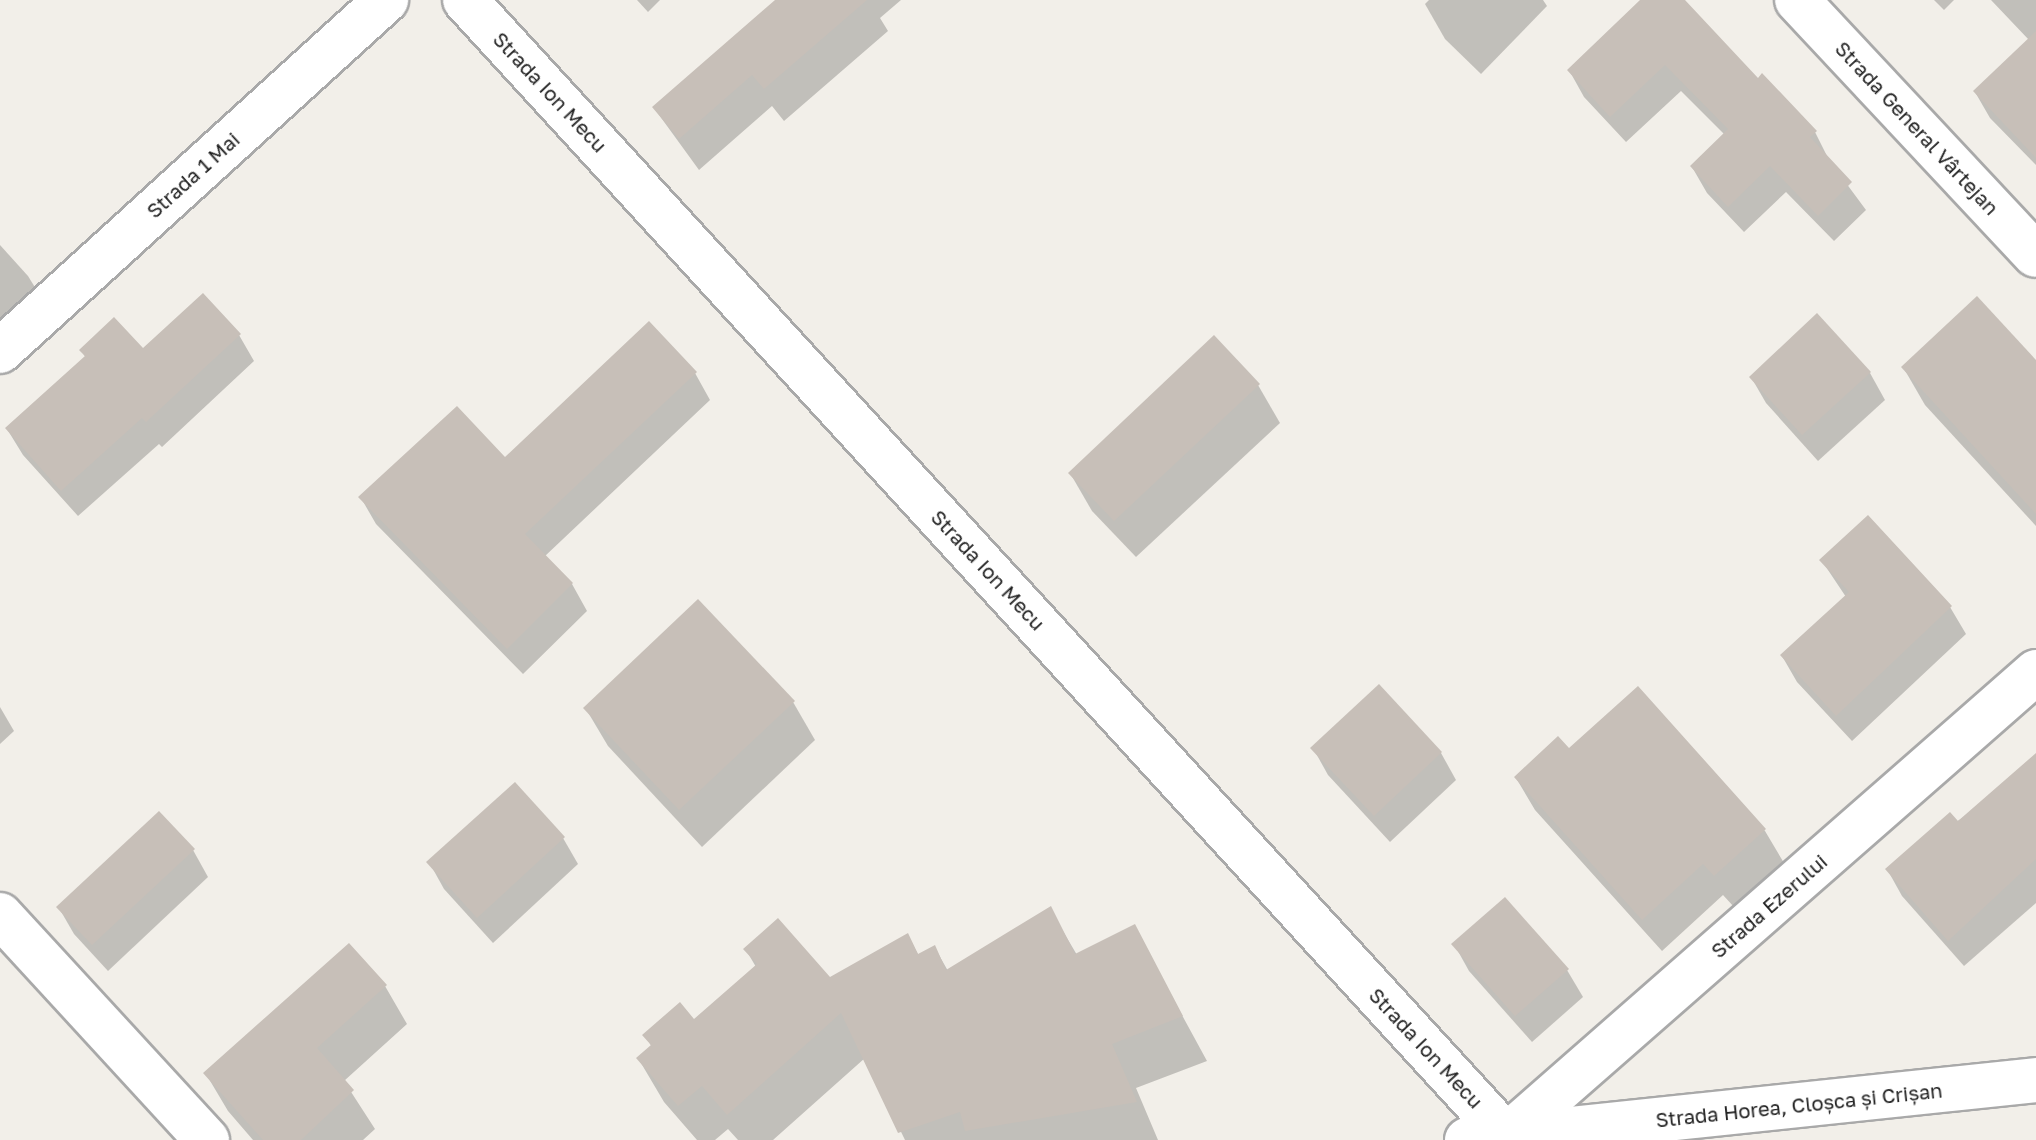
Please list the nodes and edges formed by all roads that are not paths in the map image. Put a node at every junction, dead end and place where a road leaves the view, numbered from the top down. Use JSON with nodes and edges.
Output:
{"nodes":[{"id":1,"x":386,"y":0,"type":"edge"},
{"id":2,"x":465,"y":0,"type":"edge"},
{"id":3,"x":1797,"y":0,"type":"edge"},
{"id":4,"x":2036,"y":255,"type":"edge"},
{"id":5,"x":0,"y":351,"type":"edge"},
{"id":6,"x":2036,"y":672,"type":"edge"},
{"id":7,"x":0,"y":915,"type":"edge"},
{"id":8,"x":2036,"y":1080,"type":"edge"},
{"id":9,"x":1496,"y":1139,"type":"edge"},
{"id":10,"x":207,"y":1140,"type":"edge"}],
"edges":[{"from":1,"to":5,"type":"street","name":"Strada 1 Mai"},
{"from":2,"to":9,"type":"street","name":"Strada Ion Mecu"},
{"from":3,"to":4,"type":"street","name":"Strada General Vârtejan"},
{"from":6,"to":9,"type":"street","name":"Strada Ezerului"},
{"from":7,"to":10,"type":"street"},
{"from":8,"to":9,"type":"street","name":"Strada Horea, Cloșca și Crișan"}]}
